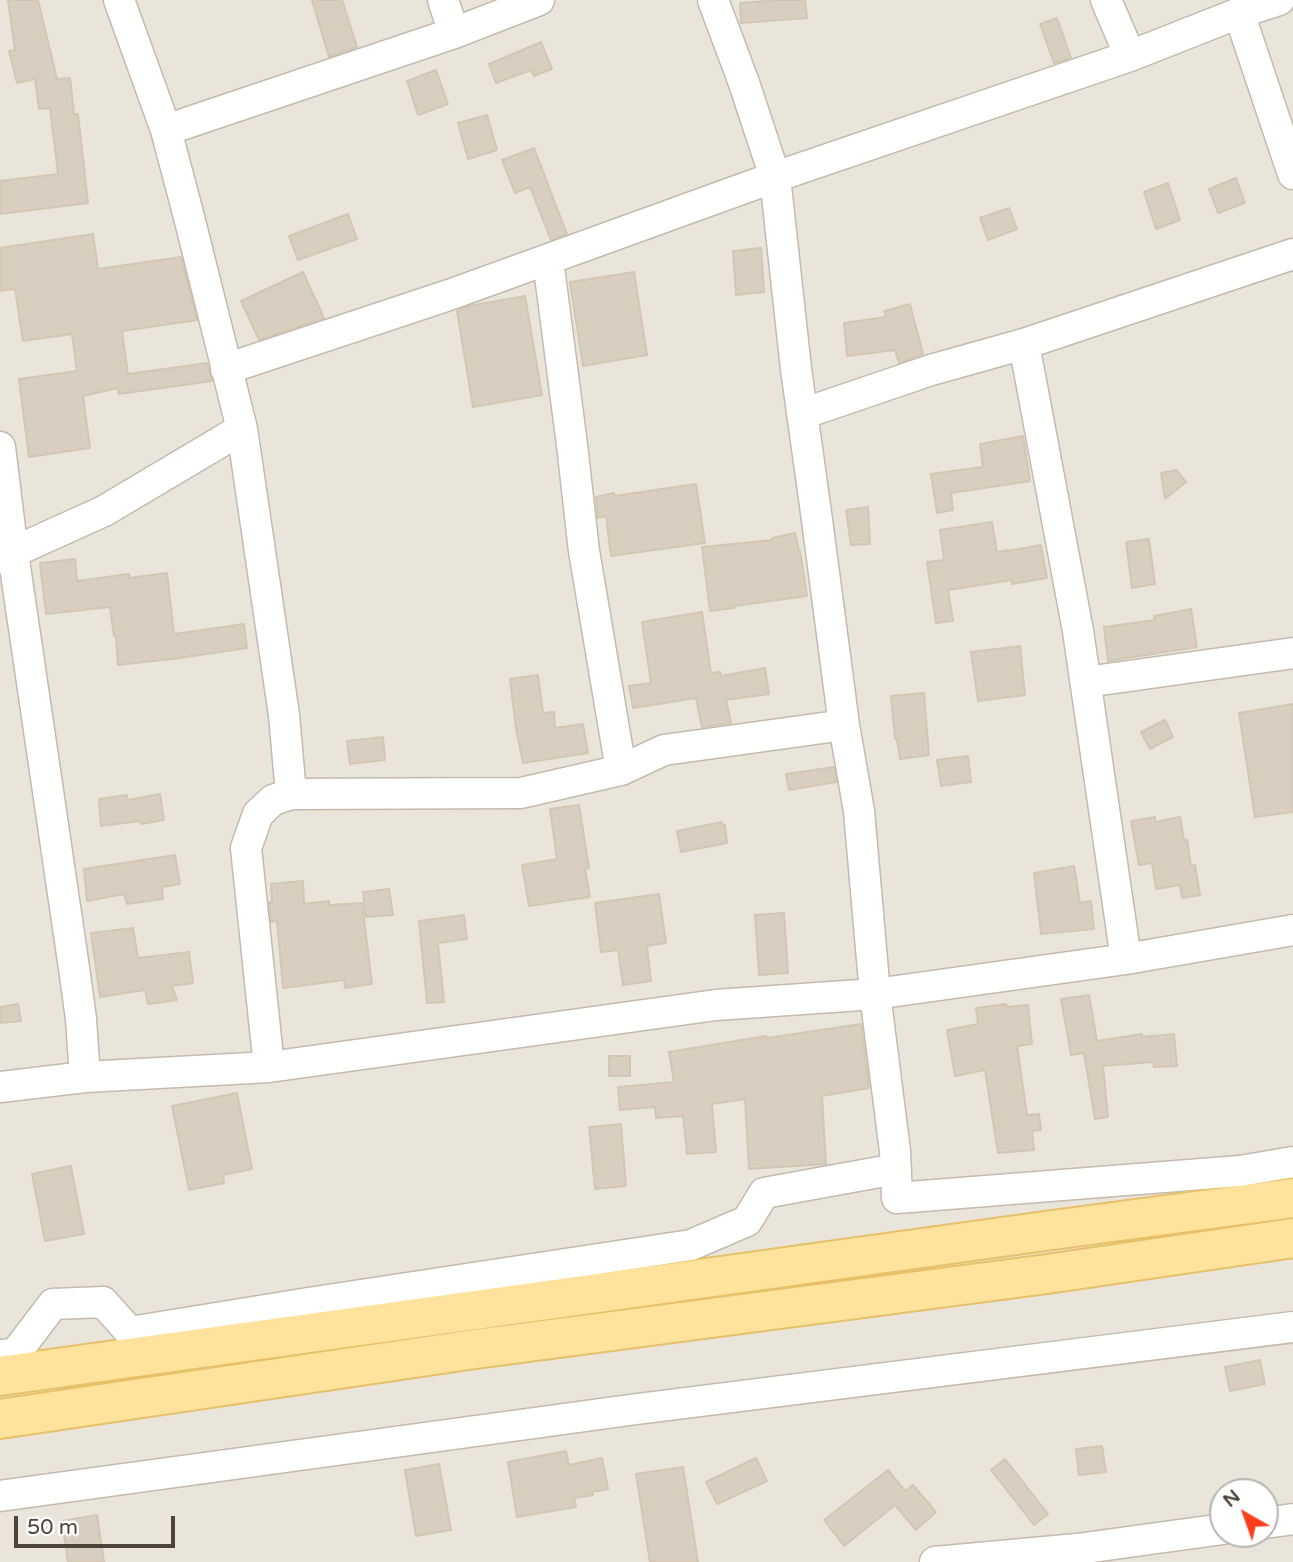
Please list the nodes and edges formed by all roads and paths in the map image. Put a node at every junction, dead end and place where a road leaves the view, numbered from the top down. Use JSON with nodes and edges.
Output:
{"nodes":[{"id":1,"x":119,"y":0,"type":"edge"},
{"id":2,"x":443,"y":0,"type":"edge"},
{"id":3,"x":539,"y":0,"type":"edge"},
{"id":4,"x":713,"y":0,"type":"edge"},
{"id":5,"x":1106,"y":0,"type":"edge"},
{"id":6,"x":1279,"y":0,"type":"edge"},
{"id":7,"x":1238,"y":13,"type":"junction"},
{"id":8,"x":454,"y":33,"type":"junction"},
{"id":9,"x":1130,"y":56,"type":"junction"},
{"id":10,"x":166,"y":130,"type":"junction"},
{"id":11,"x":1293,"y":174,"type":"edge"},
{"id":12,"x":775,"y":177,"type":"junction"},
{"id":13,"x":1293,"y":254,"type":"edge"},
{"id":14,"x":548,"y":260,"type":"junction"},
{"id":15,"x":1024,"y":344,"type":"junction"},
{"id":16,"x":226,"y":369,"type":"junction"},
{"id":17,"x":802,"y":414,"type":"junction"},
{"id":18,"x":242,"y":429,"type":"junction"},
{"id":19,"x":0,"y":447,"type":"edge"},
{"id":20,"x":7,"y":555,"type":"edge"},
{"id":21,"x":1293,"y":653,"type":"edge"},
{"id":22,"x":1086,"y":682,"type":"junction"},
{"id":23,"x":844,"y":725,"type":"junction"},
{"id":24,"x":621,"y":770,"type":"junction"},
{"id":25,"x":291,"y":794,"type":"junction"},
{"id":26,"x":1293,"y":930,"type":"edge"},
{"id":27,"x":1126,"y":959,"type":"junction"},
{"id":28,"x":875,"y":994,"type":"junction"},
{"id":29,"x":269,"y":1067,"type":"junction"},
{"id":30,"x":85,"y":1077,"type":"junction"},
{"id":31,"x":0,"y":1087,"type":"edge"},
{"id":32,"x":1293,"y":1163,"type":"edge"},
{"id":33,"x":896,"y":1169,"type":"junction"},
{"id":34,"x":1293,"y":1198,"type":"edge"},
{"id":35,"x":1293,"y":1238,"type":"edge"},
{"id":36,"x":1293,"y":1327,"type":"edge"},
{"id":37,"x":0,"y":1355,"type":"edge"},
{"id":38,"x":0,"y":1376,"type":"edge"},
{"id":39,"x":0,"y":1419,"type":"edge"},
{"id":40,"x":0,"y":1496,"type":"edge"},
{"id":41,"x":1209,"y":1532,"type":"edge"},
{"id":42,"x":1082,"y":1555,"type":"edge"},
{"id":43,"x":935,"y":1562,"type":"edge"}],
"edges":[{"from":1,"to":10,"type":"street"},
{"from":2,"to":8,"type":"street"},
{"from":3,"to":8,"type":"street"},
{"from":4,"to":12,"type":"street"},
{"from":5,"to":9,"type":"street"},
{"from":6,"to":7,"type":"street"},
{"from":7,"to":9,"type":"street"},
{"from":7,"to":11,"type":"street"},
{"from":8,"to":10,"type":"street"},
{"from":9,"to":12,"type":"street"},
{"from":10,"to":16,"type":"street"},
{"from":12,"to":14,"type":"street"},
{"from":12,"to":17,"type":"street"},
{"from":13,"to":15,"type":"street"},
{"from":14,"to":16,"type":"street"},
{"from":14,"to":24,"type":"street"},
{"from":15,"to":17,"type":"street"},
{"from":15,"to":22,"type":"street"},
{"from":16,"to":18,"type":"street"},
{"from":17,"to":23,"type":"street"},
{"from":18,"to":20,"type":"street"},
{"from":18,"to":25,"type":"street"},
{"from":19,"to":20,"type":"street"},
{"from":20,"to":30,"type":"street"},
{"from":21,"to":22,"type":"street"},
{"from":22,"to":27,"type":"street"},
{"from":23,"to":24,"type":"street"},
{"from":23,"to":28,"type":"street"},
{"from":24,"to":25,"type":"street"},
{"from":25,"to":29,"type":"street"},
{"from":26,"to":27,"type":"street"},
{"from":27,"to":28,"type":"street"},
{"from":28,"to":29,"type":"street"},
{"from":28,"to":33,"type":"street"},
{"from":29,"to":30,"type":"street"},
{"from":30,"to":31,"type":"street"},
{"from":32,"to":33,"type":"street"},
{"from":33,"to":37,"type":"street"},
{"from":34,"to":38,"type":"main road"},
{"from":35,"to":39,"type":"main road"},
{"from":36,"to":40,"type":"street"},
{"from":41,"to":42,"type":"street"},
{"from":42,"to":43,"type":"street"}]}
